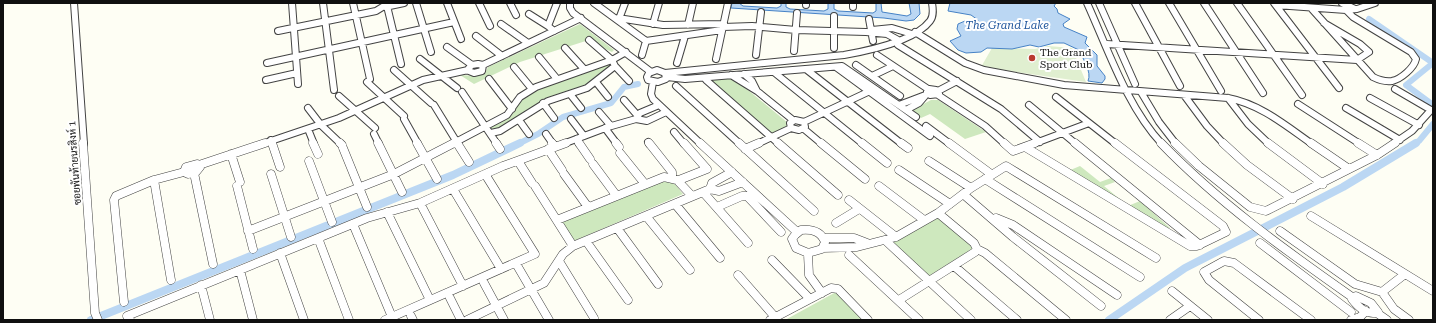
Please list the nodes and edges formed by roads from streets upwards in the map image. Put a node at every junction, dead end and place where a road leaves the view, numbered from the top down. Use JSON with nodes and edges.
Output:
{"nodes":[{"id":1,"x":74,"y":3,"type":"edge"},
{"id":2,"x":292,"y":3,"type":"edge"},
{"id":3,"x":323,"y":3,"type":"edge"},
{"id":4,"x":353,"y":3,"type":"edge"},
{"id":5,"x":404,"y":3,"type":"edge"},
{"id":6,"x":416,"y":3,"type":"edge"},
{"id":7,"x":447,"y":3,"type":"edge"},
{"id":8,"x":479,"y":3,"type":"edge"},
{"id":9,"x":510,"y":3,"type":"edge"},
{"id":10,"x":557,"y":3,"type":"edge"},
{"id":11,"x":570,"y":3,"type":"edge"},
{"id":12,"x":594,"y":3,"type":"edge"},
{"id":13,"x":625,"y":3,"type":"edge"},
{"id":14,"x":659,"y":3,"type":"edge"},
{"id":15,"x":693,"y":3,"type":"edge"},
{"id":16,"x":728,"y":3,"type":"edge"},
{"id":17,"x":932,"y":3,"type":"edge"},
{"id":18,"x":1088,"y":3,"type":"edge"},
{"id":19,"x":1099,"y":3,"type":"edge"},
{"id":20,"x":1135,"y":3,"type":"edge"},
{"id":21,"x":1169,"y":3,"type":"edge"},
{"id":22,"x":1204,"y":3,"type":"edge"},
{"id":23,"x":1236,"y":3,"type":"edge"},
{"id":24,"x":1342,"y":3,"type":"edge"},
{"id":25,"x":1376,"y":3,"type":"edge"},
{"id":26,"x":1275,"y":4,"type":"edge"},
{"id":27,"x":387,"y":5,"type":"edge"},
{"id":28,"x":1311,"y":8,"type":"junction"},
{"id":29,"x":1357,"y":9,"type":"junction"},
{"id":30,"x":1346,"y":10,"type":"junction"},
{"id":31,"x":761,"y":12,"type":"dead end"},
{"id":32,"x":797,"y":13,"type":"dead end"},
{"id":33,"x":529,"y":14,"type":"dead end"},
{"id":34,"x":516,"y":15,"type":"dead end"},
{"id":35,"x":356,"y":16,"type":"junction"},
{"id":36,"x":834,"y":16,"type":"dead end"},
{"id":37,"x":580,"y":18,"type":"junction"},
{"id":38,"x":616,"y":18,"type":"junction"},
{"id":39,"x":869,"y":19,"type":"dead end"},
{"id":40,"x":326,"y":22,"type":"junction"},
{"id":41,"x":454,"y":22,"type":"junction"},
{"id":42,"x":1324,"y":22,"type":"junction"},
{"id":43,"x":502,"y":24,"type":"dead end"},
{"id":44,"x":653,"y":24,"type":"junction"},
{"id":45,"x":688,"y":25,"type":"junction"},
{"id":46,"x":490,"y":26,"type":"dead end"},
{"id":47,"x":548,"y":26,"type":"junction"},
{"id":48,"x":760,"y":26,"type":"junction"},
{"id":49,"x":723,"y":27,"type":"junction"},
{"id":50,"x":294,"y":28,"type":"junction"},
{"id":51,"x":424,"y":29,"type":"junction"},
{"id":52,"x":796,"y":30,"type":"junction"},
{"id":53,"x":278,"y":31,"type":"dead end"},
{"id":54,"x":554,"y":31,"type":"junction"},
{"id":55,"x":834,"y":31,"type":"junction"},
{"id":56,"x":869,"y":31,"type":"junction"},
{"id":57,"x":913,"y":33,"type":"junction"},
{"id":58,"x":393,"y":35,"type":"junction"},
{"id":59,"x":476,"y":36,"type":"dead end"},
{"id":60,"x":685,"y":36,"type":"junction"},
{"id":61,"x":461,"y":40,"type":"dead end"},
{"id":62,"x":589,"y":40,"type":"dead end"},
{"id":63,"x":646,"y":41,"type":"junction"},
{"id":64,"x":873,"y":41,"type":"dead end"},
{"id":65,"x":361,"y":42,"type":"junction"},
{"id":66,"x":898,"y":42,"type":"junction"},
{"id":67,"x":528,"y":43,"type":"junction"},
{"id":68,"x":1107,"y":44,"type":"junction"},
{"id":69,"x":1118,"y":45,"type":"junction"},
{"id":70,"x":447,"y":48,"type":"dead end"},
{"id":71,"x":565,"y":48,"type":"dead end"},
{"id":72,"x":834,"y":48,"type":"dead end"},
{"id":73,"x":1160,"y":48,"type":"junction"},
{"id":74,"x":329,"y":49,"type":"junction"},
{"id":75,"x":1198,"y":50,"type":"junction"},
{"id":76,"x":625,"y":51,"type":"junction"},
{"id":77,"x":432,"y":52,"type":"dead end"},
{"id":78,"x":794,"y":52,"type":"dead end"},
{"id":79,"x":1235,"y":53,"type":"junction"},
{"id":80,"x":642,"y":54,"type":"dead end"},
{"id":81,"x":756,"y":55,"type":"dead end"},
{"id":82,"x":877,"y":55,"type":"dead end"},
{"id":83,"x":295,"y":56,"type":"junction"},
{"id":84,"x":502,"y":56,"type":"junction"},
{"id":85,"x":1274,"y":56,"type":"junction"},
{"id":86,"x":539,"y":57,"type":"dead end"},
{"id":87,"x":1317,"y":58,"type":"junction"},
{"id":88,"x":420,"y":59,"type":"dead end"},
{"id":89,"x":716,"y":59,"type":"dead end"},
{"id":90,"x":1357,"y":60,"type":"junction"},
{"id":91,"x":611,"y":62,"type":"junction"},
{"id":92,"x":267,"y":63,"type":"dead end"},
{"id":93,"x":677,"y":63,"type":"dead end"},
{"id":94,"x":401,"y":64,"type":"dead end"},
{"id":95,"x":856,"y":65,"type":"dead end"},
{"id":96,"x":514,"y":66,"type":"dead end"},
{"id":97,"x":893,"y":66,"type":"junction"},
{"id":98,"x":470,"y":67,"type":"junction"},
{"id":99,"x":836,"y":67,"type":"dead end"},
{"id":100,"x":584,"y":69,"type":"junction"},
{"id":101,"x":394,"y":70,"type":"dead end"},
{"id":102,"x":807,"y":70,"type":"dead end"},
{"id":103,"x":651,"y":72,"type":"junction"},
{"id":104,"x":297,"y":73,"type":"junction"},
{"id":105,"x":775,"y":73,"type":"dead end"},
{"id":106,"x":744,"y":74,"type":"junction"},
{"id":107,"x":440,"y":75,"type":"junction"},
{"id":108,"x":666,"y":75,"type":"junction"},
{"id":109,"x":731,"y":75,"type":"junction"},
{"id":110,"x":872,"y":76,"type":"junction"},
{"id":111,"x":557,"y":78,"type":"junction"},
{"id":112,"x":489,"y":79,"type":"dead end"},
{"id":113,"x":266,"y":80,"type":"dead end"},
{"id":114,"x":706,"y":80,"type":"dead end"},
{"id":115,"x":629,"y":81,"type":"dead end"},
{"id":116,"x":957,"y":81,"type":"junction"},
{"id":117,"x":596,"y":82,"type":"junction"},
{"id":118,"x":653,"y":82,"type":"junction"},
{"id":119,"x":298,"y":84,"type":"dead end"},
{"id":120,"x":1135,"y":84,"type":"dead end"},
{"id":121,"x":410,"y":85,"type":"junction"},
{"id":122,"x":676,"y":86,"type":"dead end"},
{"id":123,"x":1180,"y":86,"type":"dead end"},
{"id":124,"x":1339,"y":88,"type":"dead end"},
{"id":125,"x":532,"y":89,"type":"junction"},
{"id":126,"x":1395,"y":89,"type":"dead end"},
{"id":127,"x":334,"y":90,"type":"dead end"},
{"id":128,"x":1126,"y":90,"type":"junction"},
{"id":129,"x":870,"y":91,"type":"junction"},
{"id":130,"x":1221,"y":91,"type":"dead end"},
{"id":131,"x":757,"y":92,"type":"junction"},
{"id":132,"x":1140,"y":92,"type":"junction"},
{"id":133,"x":927,"y":93,"type":"junction"},
{"id":134,"x":938,"y":93,"type":"junction"},
{"id":135,"x":1263,"y":93,"type":"dead end"},
{"id":136,"x":570,"y":94,"type":"junction"},
{"id":137,"x":1184,"y":95,"type":"junction"},
{"id":138,"x":1302,"y":95,"type":"dead end"},
{"id":139,"x":339,"y":96,"type":"dead end"},
{"id":140,"x":900,"y":96,"type":"dead end"},
{"id":141,"x":608,"y":97,"type":"dead end"},
{"id":142,"x":1056,"y":97,"type":"dead end"},
{"id":143,"x":384,"y":98,"type":"junction"},
{"id":144,"x":1228,"y":98,"type":"junction"},
{"id":145,"x":1370,"y":98,"type":"dead end"},
{"id":146,"x":624,"y":100,"type":"dead end"},
{"id":147,"x":848,"y":102,"type":"junction"},
{"id":148,"x":543,"y":103,"type":"junction"},
{"id":149,"x":1298,"y":104,"type":"dead end"},
{"id":150,"x":659,"y":105,"type":"junction"},
{"id":151,"x":899,"y":105,"type":"junction"},
{"id":152,"x":1029,"y":105,"type":"dead end"},
{"id":153,"x":308,"y":108,"type":"dead end"},
{"id":154,"x":581,"y":108,"type":"dead end"},
{"id":155,"x":1346,"y":108,"type":"dead end"},
{"id":156,"x":512,"y":109,"type":"junction"},
{"id":157,"x":906,"y":110,"type":"junction"},
{"id":158,"x":355,"y":111,"type":"junction"},
{"id":159,"x":599,"y":112,"type":"dead end"},
{"id":160,"x":666,"y":112,"type":"junction"},
{"id":161,"x":824,"y":112,"type":"junction"},
{"id":162,"x":916,"y":117,"type":"dead end"},
{"id":163,"x":554,"y":118,"type":"dead end"},
{"id":164,"x":637,"y":118,"type":"junction"},
{"id":165,"x":571,"y":119,"type":"dead end"},
{"id":166,"x":519,"y":120,"type":"junction"},
{"id":167,"x":1089,"y":123,"type":"junction"},
{"id":168,"x":792,"y":124,"type":"junction"},
{"id":169,"x":321,"y":125,"type":"junction"},
{"id":170,"x":804,"y":125,"type":"junction"},
{"id":171,"x":1419,"y":125,"type":"junction"},
{"id":172,"x":926,"y":126,"type":"dead end"},
{"id":173,"x":608,"y":127,"type":"junction"},
{"id":174,"x":485,"y":128,"type":"junction"},
{"id":175,"x":308,"y":129,"type":"junction"},
{"id":176,"x":674,"y":132,"type":"dead end"},
{"id":177,"x":492,"y":133,"type":"junction"},
{"id":178,"x":1063,"y":133,"type":"junction"},
{"id":179,"x":529,"y":134,"type":"dead end"},
{"id":180,"x":546,"y":134,"type":"dead end"},
{"id":181,"x":584,"y":136,"type":"junction"},
{"id":182,"x":930,"y":136,"type":"dead end"},
{"id":183,"x":771,"y":137,"type":"junction"},
{"id":184,"x":576,"y":139,"type":"junction"},
{"id":185,"x":271,"y":140,"type":"junction"},
{"id":186,"x":1400,"y":140,"type":"junction"},
{"id":187,"x":648,"y":142,"type":"dead end"},
{"id":188,"x":1040,"y":142,"type":"junction"},
{"id":189,"x":457,"y":143,"type":"junction"},
{"id":190,"x":1025,"y":147,"type":"junction"},
{"id":191,"x":552,"y":148,"type":"junction"},
{"id":192,"x":908,"y":148,"type":"dead end"},
{"id":193,"x":500,"y":149,"type":"dead end"},
{"id":194,"x":745,"y":149,"type":"junction"},
{"id":195,"x":231,"y":154,"type":"junction"},
{"id":196,"x":318,"y":154,"type":"dead end"},
{"id":197,"x":1377,"y":155,"type":"junction"},
{"id":198,"x":426,"y":158,"type":"junction"},
{"id":199,"x":518,"y":160,"type":"junction"},
{"id":200,"x":309,"y":161,"type":"dead end"},
{"id":201,"x":929,"y":161,"type":"dead end"},
{"id":202,"x":469,"y":162,"type":"dead end"},
{"id":203,"x":887,"y":163,"type":"dead end"},
{"id":204,"x":199,"y":165,"type":"junction"},
{"id":205,"x":280,"y":167,"type":"dead end"},
{"id":206,"x":1349,"y":169,"type":"junction"},
{"id":207,"x":899,"y":170,"type":"dead end"},
{"id":208,"x":184,"y":172,"type":"junction"},
{"id":209,"x":732,"y":172,"type":"junction"},
{"id":210,"x":194,"y":173,"type":"junction"},
{"id":211,"x":270,"y":174,"type":"dead end"},
{"id":212,"x":394,"y":174,"type":"junction"},
{"id":213,"x":485,"y":174,"type":"junction"},
{"id":214,"x":988,"y":176,"type":"junction"},
{"id":215,"x":675,"y":178,"type":"junction"},
{"id":216,"x":437,"y":179,"type":"dead end"},
{"id":217,"x":865,"y":179,"type":"dead end"},
{"id":218,"x":154,"y":180,"type":"junction"},
{"id":219,"x":743,"y":182,"type":"junction"},
{"id":220,"x":645,"y":184,"type":"junction"},
{"id":221,"x":1323,"y":184,"type":"junction"},
{"id":222,"x":879,"y":186,"type":"dead end"},
{"id":223,"x":360,"y":188,"type":"junction"},
{"id":224,"x":971,"y":188,"type":"junction"},
{"id":225,"x":453,"y":189,"type":"junction"},
{"id":226,"x":706,"y":190,"type":"junction"},
{"id":227,"x":402,"y":192,"type":"dead end"},
{"id":228,"x":963,"y":194,"type":"junction"},
{"id":229,"x":616,"y":195,"type":"junction"},
{"id":230,"x":838,"y":195,"type":"dead end"},
{"id":231,"x":692,"y":196,"type":"junction"},
{"id":232,"x":1293,"y":199,"type":"junction"},
{"id":233,"x":849,"y":200,"type":"dead end"},
{"id":234,"x":325,"y":202,"type":"junction"},
{"id":235,"x":420,"y":203,"type":"junction"},
{"id":236,"x":675,"y":204,"type":"junction"},
{"id":237,"x":950,"y":204,"type":"junction"},
{"id":238,"x":588,"y":207,"type":"junction"},
{"id":239,"x":717,"y":207,"type":"junction"},
{"id":240,"x":367,"y":208,"type":"dead end"},
{"id":241,"x":859,"y":208,"type":"junction"},
{"id":242,"x":814,"y":211,"type":"dead end"},
{"id":243,"x":387,"y":212,"type":"junction"},
{"id":244,"x":938,"y":213,"type":"junction"},
{"id":245,"x":646,"y":216,"type":"junction"},
{"id":246,"x":1311,"y":216,"type":"dead end"},
{"id":247,"x":285,"y":217,"type":"junction"},
{"id":248,"x":992,"y":217,"type":"junction"},
{"id":249,"x":557,"y":220,"type":"junction"},
{"id":250,"x":924,"y":220,"type":"junction"},
{"id":251,"x":332,"y":222,"type":"dead end"},
{"id":252,"x":836,"y":223,"type":"dead end"},
{"id":253,"x":353,"y":224,"type":"junction"},
{"id":254,"x":618,"y":228,"type":"junction"},
{"id":255,"x":248,"y":231,"type":"junction"},
{"id":256,"x":1280,"y":231,"type":"dead end"},
{"id":257,"x":780,"y":232,"type":"dead end"},
{"id":258,"x":797,"y":232,"type":"junction"},
{"id":259,"x":291,"y":236,"type":"dead end"},
{"id":260,"x":896,"y":237,"type":"junction"},
{"id":261,"x":318,"y":238,"type":"junction"},
{"id":262,"x":824,"y":238,"type":"junction"},
{"id":263,"x":586,"y":241,"type":"junction"},
{"id":264,"x":886,"y":241,"type":"junction"},
{"id":265,"x":748,"y":243,"type":"dead end"},
{"id":266,"x":867,"y":243,"type":"junction"},
{"id":267,"x":1260,"y":243,"type":"dead end"},
{"id":268,"x":1200,"y":245,"type":"junction"},
{"id":269,"x":573,"y":246,"type":"junction"},
{"id":270,"x":823,"y":248,"type":"junction"},
{"id":271,"x":978,"y":248,"type":"junction"},
{"id":272,"x":253,"y":250,"type":"dead end"},
{"id":273,"x":280,"y":253,"type":"junction"},
{"id":274,"x":808,"y":254,"type":"junction"},
{"id":275,"x":849,"y":255,"type":"dead end"},
{"id":276,"x":720,"y":258,"type":"dead end"},
{"id":277,"x":1156,"y":258,"type":"dead end"},
{"id":278,"x":772,"y":260,"type":"dead end"},
{"id":279,"x":559,"y":261,"type":"junction"},
{"id":280,"x":213,"y":264,"type":"dead end"},
{"id":281,"x":954,"y":266,"type":"junction"},
{"id":282,"x":518,"y":267,"type":"dead end"},
{"id":283,"x":501,"y":269,"type":"junction"},
{"id":284,"x":240,"y":270,"type":"junction"},
{"id":285,"x":690,"y":270,"type":"dead end"},
{"id":286,"x":1405,"y":274,"type":"junction"},
{"id":287,"x":738,"y":275,"type":"dead end"},
{"id":288,"x":1140,"y":277,"type":"dead end"},
{"id":289,"x":171,"y":280,"type":"dead end"},
{"id":290,"x":929,"y":282,"type":"junction"},
{"id":291,"x":484,"y":283,"type":"dead end"},
{"id":292,"x":658,"y":284,"type":"dead end"},
{"id":293,"x":201,"y":285,"type":"junction"},
{"id":294,"x":463,"y":286,"type":"junction"},
{"id":295,"x":532,"y":290,"type":"junction"},
{"id":296,"x":1372,"y":290,"type":"junction"},
{"id":297,"x":1172,"y":291,"type":"dead end"},
{"id":298,"x":1433,"y":291,"type":"edge"},
{"id":299,"x":822,"y":293,"type":"junction"},
{"id":300,"x":1117,"y":295,"type":"dead end"},
{"id":301,"x":1352,"y":296,"type":"junction"},
{"id":302,"x":1384,"y":296,"type":"junction"},
{"id":303,"x":450,"y":298,"type":"dead end"},
{"id":304,"x":1364,"y":298,"type":"junction"},
{"id":305,"x":810,"y":299,"type":"junction"},
{"id":306,"x":430,"y":300,"type":"junction"},
{"id":307,"x":628,"y":300,"type":"dead end"},
{"id":308,"x":899,"y":300,"type":"junction"},
{"id":309,"x":124,"y":302,"type":"dead end"},
{"id":310,"x":497,"y":306,"type":"junction"},
{"id":311,"x":1101,"y":306,"type":"dead end"},
{"id":312,"x":1190,"y":306,"type":"junction"},
{"id":313,"x":1376,"y":310,"type":"junction"},
{"id":314,"x":1357,"y":315,"type":"edge"},
{"id":315,"x":96,"y":317,"type":"edge"},
{"id":316,"x":388,"y":318,"type":"edge"},
{"id":317,"x":594,"y":318,"type":"dead end"},
{"id":318,"x":772,"y":319,"type":"edge"},
{"id":319,"x":130,"y":320,"type":"edge"},
{"id":320,"x":210,"y":320,"type":"edge"},
{"id":321,"x":253,"y":320,"type":"edge"},
{"id":322,"x":304,"y":320,"type":"edge"},
{"id":323,"x":349,"y":320,"type":"edge"},
{"id":324,"x":461,"y":320,"type":"edge"},
{"id":325,"x":467,"y":320,"type":"edge"},
{"id":326,"x":504,"y":320,"type":"edge"},
{"id":327,"x":549,"y":320,"type":"edge"},
{"id":328,"x":868,"y":320,"type":"edge"},
{"id":329,"x":919,"y":320,"type":"edge"},
{"id":330,"x":971,"y":320,"type":"edge"},
{"id":331,"x":1017,"y":320,"type":"edge"},
{"id":332,"x":1066,"y":320,"type":"edge"},
{"id":333,"x":1170,"y":320,"type":"edge"},
{"id":334,"x":1208,"y":320,"type":"edge"},
{"id":335,"x":1259,"y":320,"type":"edge"},
{"id":336,"x":1311,"y":320,"type":"edge"},
{"id":337,"x":1387,"y":320,"type":"edge"},
{"id":338,"x":1409,"y":320,"type":"edge"}],
"edges":[{"from":1,"to":315,"type":"street","name":"ซอยพันท้ายนรสิงห์ 1"},
{"from":2,"to":50,"type":"street"},
{"from":3,"to":40,"type":"street"},
{"from":4,"to":35,"type":"street"},
{"from":5,"to":27,"type":"street"},
{"from":6,"to":51,"type":"street"},
{"from":7,"to":41,"type":"street"},
{"from":8,"to":46,"type":"street"},
{"from":9,"to":34,"type":"street"},
{"from":10,"to":47,"type":"street"},
{"from":11,"to":37,"type":"street"},
{"from":12,"to":38,"type":"street"},
{"from":13,"to":38,"type":"street"},
{"from":14,"to":44,"type":"street"},
{"from":15,"to":45,"type":"street"},
{"from":16,"to":49,"type":"street"},
{"from":17,"to":57,"type":"street"},
{"from":18,"to":68,"type":"street"},
{"from":19,"to":69,"type":"street"},
{"from":20,"to":73,"type":"street"},
{"from":21,"to":75,"type":"street"},
{"from":22,"to":79,"type":"street"},
{"from":23,"to":85,"type":"street"},
{"from":24,"to":29,"type":"street"},
{"from":25,"to":29,"type":"street"},
{"from":26,"to":28,"type":"street"},
{"from":26,"to":87,"type":"street"},
{"from":27,"to":35,"type":"street"},
{"from":27,"to":58,"type":"street"},
{"from":28,"to":30,"type":"street"},
{"from":28,"to":42,"type":"street"},
{"from":29,"to":30,"type":"street"},
{"from":30,"to":90,"type":"street"},
{"from":31,"to":48,"type":"street"},
{"from":32,"to":52,"type":"street"},
{"from":33,"to":47,"type":"street"},
{"from":35,"to":40,"type":"street"},
{"from":35,"to":65,"type":"street"},
{"from":36,"to":55,"type":"street"},
{"from":37,"to":54,"type":"street"},
{"from":37,"to":76,"type":"street"},
{"from":38,"to":44,"type":"street"},
{"from":38,"to":63,"type":"street"},
{"from":39,"to":56,"type":"street"},
{"from":40,"to":50,"type":"street"},
{"from":40,"to":74,"type":"street"},
{"from":41,"to":51,"type":"street"},
{"from":41,"to":61,"type":"street"},
{"from":42,"to":90,"type":"street"},
{"from":42,"to":90,"type":"street"},
{"from":43,"to":67,"type":"street"},
{"from":44,"to":45,"type":"street"},
{"from":45,"to":49,"type":"street"},
{"from":47,"to":54,"type":"street"},
{"from":48,"to":49,"type":"street"},
{"from":48,"to":52,"type":"street"},
{"from":48,"to":81,"type":"street"},
{"from":49,"to":60,"type":"street"},
{"from":49,"to":89,"type":"street"},
{"from":50,"to":53,"type":"street"},
{"from":50,"to":83,"type":"street"},
{"from":51,"to":58,"type":"street"},
{"from":51,"to":77,"type":"street"},
{"from":52,"to":55,"type":"street"},
{"from":52,"to":78,"type":"street"},
{"from":54,"to":67,"type":"street"},
{"from":55,"to":56,"type":"street"},
{"from":55,"to":72,"type":"street"},
{"from":56,"to":57,"type":"street"},
{"from":56,"to":64,"type":"street"},
{"from":56,"to":66,"type":"street"},
{"from":57,"to":66,"type":"street"},
{"from":57,"to":128,"type":"street"},
{"from":58,"to":65,"type":"street"},
{"from":58,"to":94,"type":"street"},
{"from":59,"to":84,"type":"street"},
{"from":60,"to":63,"type":"street"},
{"from":60,"to":93,"type":"street"},
{"from":62,"to":91,"type":"street"},
{"from":63,"to":80,"type":"street"},
{"from":65,"to":74,"type":"street"},
{"from":65,"to":143,"type":"street"},
{"from":66,"to":108,"type":"street"},
{"from":66,"to":116,"type":"street"},
{"from":67,"to":84,"type":"street"},
{"from":68,"to":69,"type":"street"},
{"from":68,"to":128,"type":"street"},
{"from":69,"to":73,"type":"street"},
{"from":69,"to":120,"type":"street"},
{"from":70,"to":98,"type":"street"},
{"from":71,"to":100,"type":"street"},
{"from":73,"to":75,"type":"street"},
{"from":73,"to":123,"type":"street"},
{"from":74,"to":83,"type":"street"},
{"from":74,"to":127,"type":"street"},
{"from":75,"to":79,"type":"street"},
{"from":75,"to":130,"type":"street"},
{"from":76,"to":91,"type":"street"},
{"from":76,"to":103,"type":"street"},
{"from":79,"to":85,"type":"street"},
{"from":79,"to":135,"type":"street"},
{"from":82,"to":97,"type":"street"},
{"from":83,"to":92,"type":"street"},
{"from":83,"to":104,"type":"street"},
{"from":84,"to":98,"type":"street"},
{"from":85,"to":87,"type":"street"},
{"from":85,"to":138,"type":"street"},
{"from":86,"to":111,"type":"street"},
{"from":87,"to":90,"type":"street"},
{"from":87,"to":124,"type":"street"},
{"from":88,"to":107,"type":"street"},
{"from":91,"to":100,"type":"street"},
{"from":91,"to":115,"type":"street"},
{"from":91,"to":117,"type":"street"},
{"from":95,"to":110,"type":"street"},
{"from":96,"to":125,"type":"street"},
{"from":97,"to":110,"type":"street"},
{"from":97,"to":133,"type":"street"},
{"from":98,"to":107,"type":"street"},
{"from":99,"to":129,"type":"street"},
{"from":100,"to":111,"type":"street"},
{"from":101,"to":121,"type":"street"},
{"from":102,"to":147,"type":"street"},
{"from":103,"to":108,"type":"street"},
{"from":103,"to":118,"type":"street"},
{"from":104,"to":113,"type":"street"},
{"from":104,"to":119,"type":"street"},
{"from":105,"to":161,"type":"street"},
{"from":106,"to":109,"type":"street"},
{"from":106,"to":131,"type":"street"},
{"from":106,"to":151,"type":"street"},
{"from":107,"to":121,"type":"street"},
{"from":107,"to":174,"type":"street"},
{"from":108,"to":109,"type":"street"},
{"from":108,"to":118,"type":"street"},
{"from":109,"to":131,"type":"street"},
{"from":110,"to":140,"type":"street"},
{"from":111,"to":125,"type":"street"},
{"from":112,"to":156,"type":"street"},
{"from":114,"to":183,"type":"street"},
{"from":116,"to":134,"type":"street"},
{"from":116,"to":188,"type":"street"},
{"from":117,"to":136,"type":"street"},
{"from":117,"to":141,"type":"street"},
{"from":118,"to":150,"type":"street"},
{"from":121,"to":143,"type":"street"},
{"from":121,"to":189,"type":"street"},
{"from":122,"to":194,"type":"street"},
{"from":125,"to":156,"type":"street"},
{"from":126,"to":171,"type":"street"},
{"from":128,"to":132,"type":"street"},
{"from":128,"to":301,"type":"street"},
{"from":129,"to":147,"type":"street"},
{"from":129,"to":182,"type":"street"},
{"from":131,"to":168,"type":"street"},
{"from":132,"to":137,"type":"street"},
{"from":132,"to":232,"type":"street"},
{"from":133,"to":134,"type":"street"},
{"from":133,"to":151,"type":"street"},
{"from":133,"to":157,"type":"street"},
{"from":134,"to":190,"type":"street"},
{"from":136,"to":148,"type":"street"},
{"from":136,"to":154,"type":"street"},
{"from":137,"to":144,"type":"street"},
{"from":137,"to":232,"type":"street"},
{"from":139,"to":158,"type":"street"},
{"from":142,"to":167,"type":"street"},
{"from":143,"to":158,"type":"street"},
{"from":143,"to":198,"type":"street"},
{"from":144,"to":206,"type":"street"},
{"from":144,"to":221,"type":"street"},
{"from":145,"to":171,"type":"street"},
{"from":146,"to":164,"type":"street"},
{"from":147,"to":161,"type":"street"},
{"from":147,"to":192,"type":"street"},
{"from":148,"to":163,"type":"street"},
{"from":148,"to":166,"type":"street"},
{"from":149,"to":197,"type":"street"},
{"from":150,"to":160,"type":"street"},
{"from":150,"to":164,"type":"street"},
{"from":151,"to":157,"type":"street"},
{"from":152,"to":178,"type":"street"},
{"from":153,"to":169,"type":"street"},
{"from":155,"to":186,"type":"street"},
{"from":156,"to":174,"type":"street"},
{"from":157,"to":162,"type":"street"},
{"from":158,"to":169,"type":"street"},
{"from":158,"to":212,"type":"street"},
{"from":159,"to":173,"type":"street"},
{"from":160,"to":164,"type":"street"},
{"from":160,"to":209,"type":"street"},
{"from":161,"to":170,"type":"street"},
{"from":161,"to":203,"type":"street"},
{"from":164,"to":173,"type":"street"},
{"from":165,"to":181,"type":"street"},
{"from":166,"to":177,"type":"street"},
{"from":166,"to":179,"type":"street"},
{"from":167,"to":178,"type":"street"},
{"from":167,"to":268,"type":"street"},
{"from":168,"to":170,"type":"street"},
{"from":168,"to":170,"type":"street"},
{"from":168,"to":183,"type":"street"},
{"from":169,"to":175,"type":"street"},
{"from":169,"to":223,"type":"street"},
{"from":170,"to":217,"type":"street"},
{"from":171,"to":186,"type":"street"},
{"from":172,"to":214,"type":"street"},
{"from":173,"to":181,"type":"street"},
{"from":173,"to":220,"type":"street"},
{"from":174,"to":177,"type":"street"},
{"from":174,"to":189,"type":"street"},
{"from":175,"to":185,"type":"street"},
{"from":175,"to":196,"type":"street"},
{"from":176,"to":215,"type":"street"},
{"from":177,"to":193,"type":"street"},
{"from":178,"to":188,"type":"street"},
{"from":178,"to":268,"type":"street"},
{"from":180,"to":191,"type":"street"},
{"from":181,"to":184,"type":"street"},
{"from":183,"to":194,"type":"street"},
{"from":183,"to":230,"type":"street"},
{"from":184,"to":191,"type":"street"},
{"from":184,"to":229,"type":"street"},
{"from":185,"to":195,"type":"street"},
{"from":185,"to":205,"type":"street"},
{"from":186,"to":197,"type":"street"},
{"from":187,"to":215,"type":"street"},
{"from":188,"to":190,"type":"street"},
{"from":189,"to":198,"type":"street"},
{"from":189,"to":202,"type":"street"},
{"from":190,"to":268,"type":"street"},
{"from":191,"to":199,"type":"street"},
{"from":191,"to":238,"type":"street"},
{"from":194,"to":242,"type":"street"},
{"from":195,"to":204,"type":"street"},
{"from":195,"to":255,"type":"street"},
{"from":197,"to":206,"type":"street"},
{"from":198,"to":212,"type":"street"},
{"from":198,"to":216,"type":"street"},
{"from":199,"to":213,"type":"street"},
{"from":199,"to":249,"type":"street"},
{"from":200,"to":234,"type":"street"},
{"from":201,"to":224,"type":"street"},
{"from":204,"to":208,"type":"street"},
{"from":204,"to":210,"type":"street"},
{"from":206,"to":221,"type":"street"},
{"from":207,"to":237,"type":"street"},
{"from":208,"to":210,"type":"street"},
{"from":208,"to":218,"type":"street"},
{"from":209,"to":219,"type":"street"},
{"from":209,"to":226,"type":"street"},
{"from":210,"to":280,"type":"street"},
{"from":211,"to":247,"type":"street"},
{"from":212,"to":223,"type":"street"},
{"from":212,"to":227,"type":"street"},
{"from":213,"to":225,"type":"street"},
{"from":213,"to":283,"type":"street"},
{"from":214,"to":224,"type":"street"},
{"from":214,"to":277,"type":"street"},
{"from":214,"to":288,"type":"street"},
{"from":215,"to":220,"type":"street"},
{"from":215,"to":231,"type":"street"},
{"from":218,"to":289,"type":"street"},
{"from":218,"to":309,"type":"street"},
{"from":219,"to":226,"type":"street"},
{"from":219,"to":258,"type":"street"},
{"from":220,"to":229,"type":"street"},
{"from":221,"to":232,"type":"street"},
{"from":222,"to":250,"type":"street"},
{"from":223,"to":234,"type":"street"},
{"from":223,"to":240,"type":"street"},
{"from":224,"to":228,"type":"street"},
{"from":225,"to":235,"type":"street"},
{"from":225,"to":283,"type":"street"},
{"from":226,"to":231,"type":"street"},
{"from":226,"to":239,"type":"street"},
{"from":228,"to":237,"type":"street"},
{"from":228,"to":248,"type":"street"},
{"from":229,"to":238,"type":"street"},
{"from":231,"to":236,"type":"street"},
{"from":233,"to":241,"type":"street"},
{"from":234,"to":247,"type":"street"},
{"from":234,"to":251,"type":"street"},
{"from":235,"to":243,"type":"street"},
{"from":235,"to":294,"type":"street"},
{"from":236,"to":245,"type":"street"},
{"from":236,"to":276,"type":"street"},
{"from":237,"to":244,"type":"street"},
{"from":238,"to":249,"type":"street"},
{"from":239,"to":257,"type":"street"},
{"from":239,"to":265,"type":"street"},
{"from":241,"to":252,"type":"street"},
{"from":241,"to":260,"type":"street"},
{"from":243,"to":253,"type":"street"},
{"from":243,"to":306,"type":"street"},
{"from":244,"to":250,"type":"street"},
{"from":244,"to":271,"type":"street"},
{"from":245,"to":254,"type":"street"},
{"from":245,"to":285,"type":"street"},
{"from":246,"to":286,"type":"street"},
{"from":247,"to":255,"type":"street"},
{"from":247,"to":259,"type":"street"},
{"from":248,"to":300,"type":"street"},
{"from":248,"to":311,"type":"street"},
{"from":249,"to":269,"type":"street"},
{"from":250,"to":260,"type":"street"},
{"from":253,"to":261,"type":"street"},
{"from":253,"to":316,"type":"street"},
{"from":254,"to":263,"type":"street"},
{"from":254,"to":292,"type":"street"},
{"from":255,"to":272,"type":"street"},
{"from":256,"to":296,"type":"street"},
{"from":258,"to":262,"type":"street"},
{"from":258,"to":274,"type":"street"},
{"from":260,"to":264,"type":"street"},
{"from":261,"to":273,"type":"street"},
{"from":261,"to":323,"type":"street"},
{"from":262,"to":266,"type":"street"},
{"from":262,"to":270,"type":"street"},
{"from":263,"to":269,"type":"street"},
{"from":263,"to":307,"type":"street"},
{"from":264,"to":266,"type":"street"},
{"from":264,"to":290,"type":"street"},
{"from":266,"to":270,"type":"street"},
{"from":267,"to":314,"type":"street"},
{"from":269,"to":279,"type":"street"},
{"from":270,"to":274,"type":"street"},
{"from":271,"to":281,"type":"street"},
{"from":271,"to":332,"type":"street"},
{"from":273,"to":284,"type":"street"},
{"from":273,"to":322,"type":"street"},
{"from":274,"to":299,"type":"street"},
{"from":275,"to":308,"type":"street"},
{"from":278,"to":305,"type":"street"},
{"from":279,"to":295,"type":"street"},
{"from":279,"to":317,"type":"street"},
{"from":281,"to":290,"type":"street"},
{"from":281,"to":331,"type":"street"},
{"from":282,"to":295,"type":"street"},
{"from":283,"to":294,"type":"street"},
{"from":284,"to":293,"type":"street"},
{"from":284,"to":321,"type":"street"},
{"from":286,"to":298,"type":"street"},
{"from":286,"to":302,"type":"street"},
{"from":287,"to":318,"type":"street"},
{"from":290,"to":308,"type":"street"},
{"from":290,"to":330,"type":"street"},
{"from":291,"to":310,"type":"street"},
{"from":293,"to":319,"type":"street"},
{"from":293,"to":320,"type":"street"},
{"from":294,"to":306,"type":"street"},
{"from":295,"to":310,"type":"street"},
{"from":295,"to":327,"type":"street"},
{"from":296,"to":302,"type":"street"},
{"from":296,"to":304,"type":"street"},
{"from":297,"to":312,"type":"street"},
{"from":299,"to":305,"type":"street"},
{"from":299,"to":328,"type":"street"},
{"from":301,"to":304,"type":"street"},
{"from":301,"to":314,"type":"street"},
{"from":302,"to":313,"type":"street"},
{"from":302,"to":338,"type":"street"},
{"from":303,"to":324,"type":"street"},
{"from":304,"to":313,"type":"street"},
{"from":305,"to":318,"type":"street"},
{"from":306,"to":316,"type":"street"},
{"from":308,"to":329,"type":"street"},
{"from":310,"to":325,"type":"street"},
{"from":310,"to":326,"type":"street"},
{"from":312,"to":333,"type":"street"},
{"from":312,"to":334,"type":"street"},
{"from":313,"to":314,"type":"street"},
{"from":313,"to":337,"type":"street"},
{"from":335,"to":336,"type":"street"}]}
